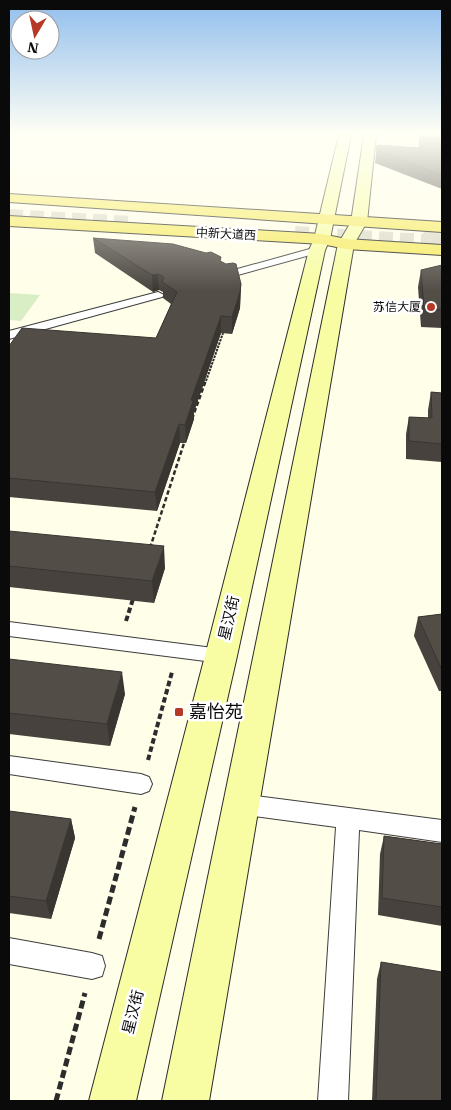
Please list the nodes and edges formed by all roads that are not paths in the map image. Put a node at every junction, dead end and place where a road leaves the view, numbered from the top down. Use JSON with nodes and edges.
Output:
{"nodes":[{"id":1,"x":339,"y":187,"type":"edge"},
{"id":2,"x":356,"y":187,"type":"edge"},
{"id":3,"x":9,"y":198,"type":"edge"},
{"id":4,"x":9,"y":206,"type":"edge"},
{"id":5,"x":9,"y":221,"type":"edge"},
{"id":6,"x":442,"y":227,"type":"tunnel mouth"},
{"id":7,"x":334,"y":235,"type":"junction"},
{"id":8,"x":442,"y":250,"type":"tunnel mouth"},
{"id":9,"x":226,"y":275,"type":"edge"},
{"id":10,"x":158,"y":295,"type":"dead end"},
{"id":11,"x":9,"y":336,"type":"edge"},
{"id":12,"x":9,"y":629,"type":"edge"},
{"id":13,"x":221,"y":656,"type":"junction"},
{"id":14,"x":9,"y":765,"type":"edge"},
{"id":15,"x":141,"y":784,"type":"road end"},
{"id":16,"x":240,"y":804,"type":"junction"},
{"id":17,"x":348,"y":818,"type":"junction"},
{"id":18,"x":442,"y":831,"type":"edge"},
{"id":19,"x":9,"y":951,"type":"edge"},
{"id":20,"x":92,"y":966,"type":"road end"},
{"id":21,"x":112,"y":1101,"type":"edge"},
{"id":22,"x":185,"y":1101,"type":"edge"},
{"id":23,"x":333,"y":1101,"type":"edge"}],
"edges":[{"from":1,"to":7,"type":"main road","name":"星汉街"},
{"from":2,"to":7,"type":"main road","name":"星汉街"},
{"from":3,"to":7,"type":"main road","name":"中新大道西"},
{"from":4,"to":7,"type":"main road"},
{"from":5,"to":7,"type":"main road","name":"中新大道西"},
{"from":6,"to":7,"type":"main road","name":"中新大道西"},
{"from":7,"to":8,"type":"main road","name":"中新大道西"},
{"from":7,"to":9,"type":"lane"},
{"from":7,"to":13,"type":"main road","name":"星汉街"},
{"from":7,"to":16,"type":"main road","name":"星汉街"},
{"from":10,"to":11,"type":"lane"},
{"from":12,"to":13,"type":"lane"},
{"from":13,"to":21,"type":"main road","name":"星汉街"},
{"from":14,"to":15,"type":"lane"},
{"from":16,"to":17,"type":"lane"},
{"from":16,"to":22,"type":"main road","name":"星汉街"},
{"from":17,"to":18,"type":"lane"},
{"from":17,"to":23,"type":"lane"},
{"from":19,"to":20,"type":"lane"}]}
